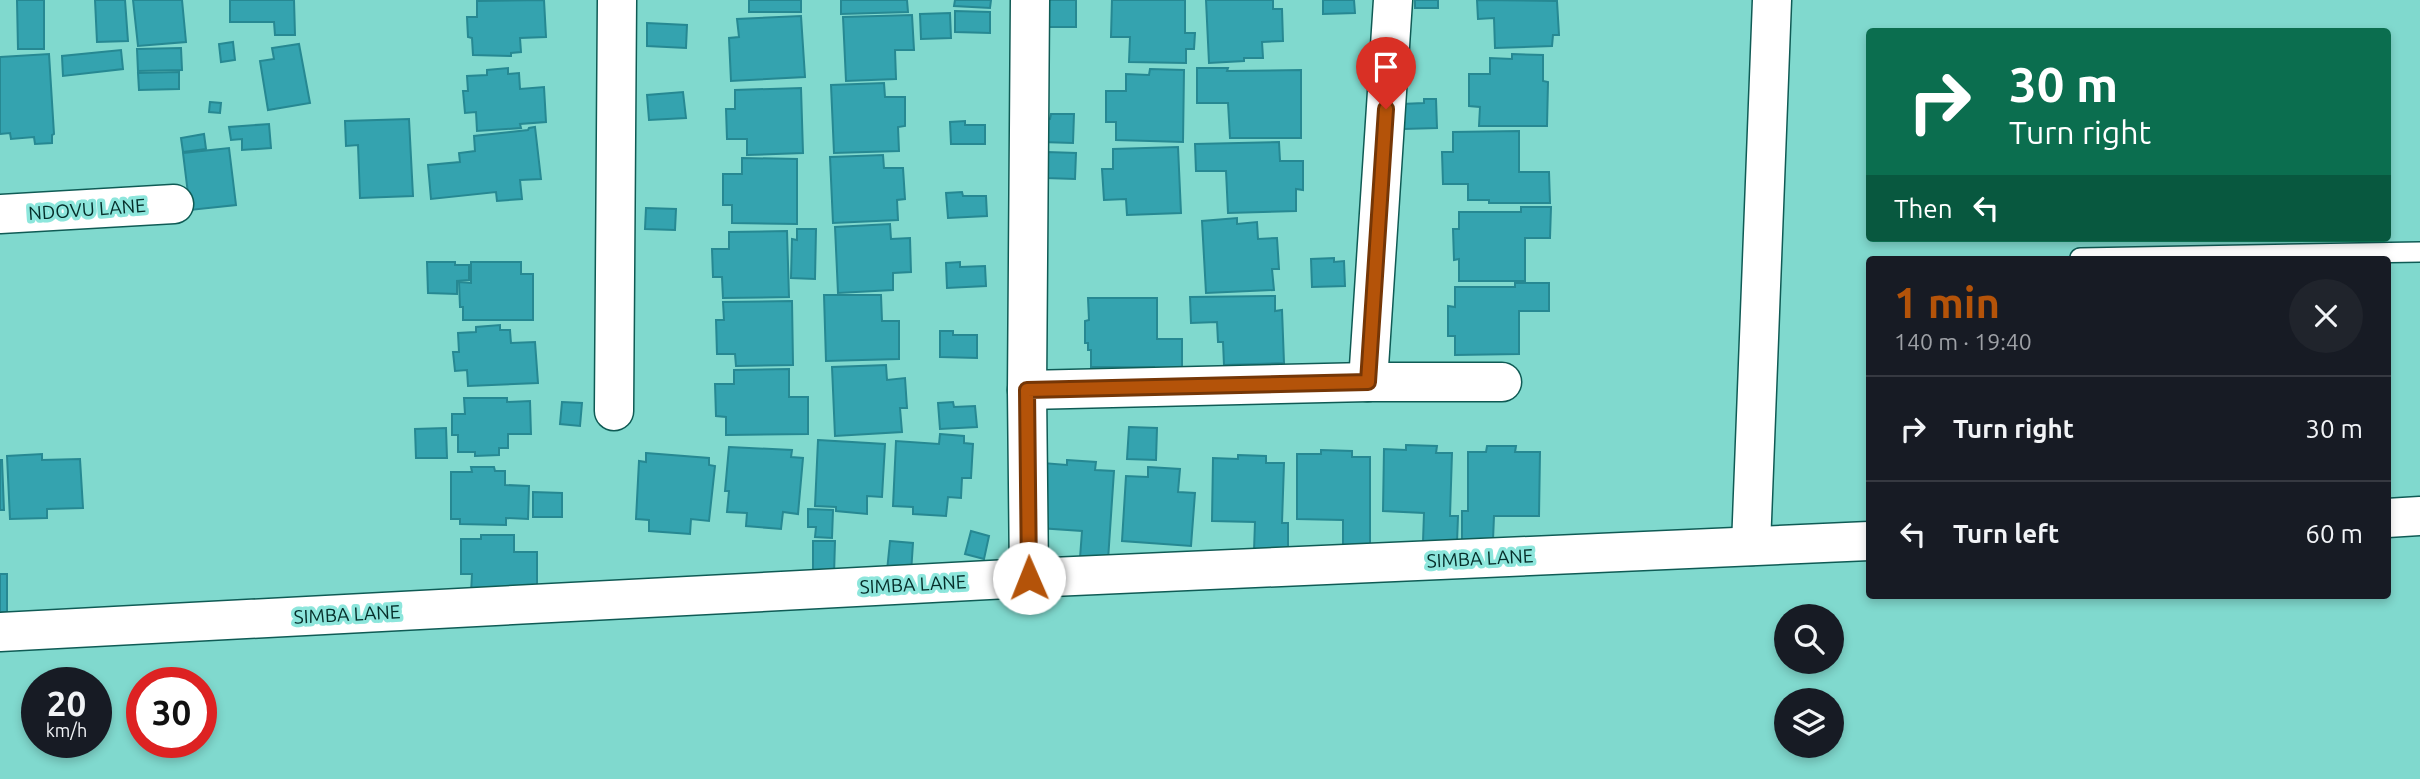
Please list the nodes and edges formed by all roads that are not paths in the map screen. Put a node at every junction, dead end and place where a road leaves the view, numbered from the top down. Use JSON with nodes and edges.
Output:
{"nodes":[{"id":1,"x":617,"y":0,"type":"edge"},
{"id":2,"x":1030,"y":0,"type":"edge"},
{"id":3,"x":1393,"y":0,"type":"edge"},
{"id":4,"x":1772,"y":0,"type":"edge"},
{"id":5,"x":174,"y":204,"type":"dead end"},
{"id":6,"x":0,"y":214,"type":"edge"},
{"id":7,"x":2420,"y":251,"type":"edge"},
{"id":8,"x":2177,"y":256,"type":"edge"},
{"id":9,"x":1368,"y":382,"type":"junction"},
{"id":10,"x":1503,"y":382,"type":"dead end"},
{"id":11,"x":1027,"y":390,"type":"junction"},
{"id":12,"x":614,"y":411,"type":"dead end"},
{"id":13,"x":2420,"y":516,"type":"edge"},
{"id":14,"x":2391,"y":518,"type":"edge"},
{"id":15,"x":1866,"y":541,"type":"edge"},
{"id":16,"x":1751,"y":546,"type":"junction"},
{"id":17,"x":1029,"y":578,"type":"junction"},
{"id":18,"x":0,"y":632,"type":"edge"}],
"edges":[{"from":1,"to":12,"type":"street"},
{"from":2,"to":11,"type":"street"},
{"from":3,"to":9,"type":"street"},
{"from":4,"to":16,"type":"street"},
{"from":5,"to":6,"type":"street","name":"NDOVU LANE"},
{"from":7,"to":8,"type":"lane"},
{"from":9,"to":10,"type":"street"},
{"from":9,"to":11,"type":"street"},
{"from":11,"to":17,"type":"street"},
{"from":13,"to":14,"type":"street"},
{"from":15,"to":16,"type":"street","name":"SIMBA LANE"},
{"from":16,"to":17,"type":"street","name":"SIMBA LANE"},
{"from":17,"to":18,"type":"street","name":"SIMBA LANE"}]}
